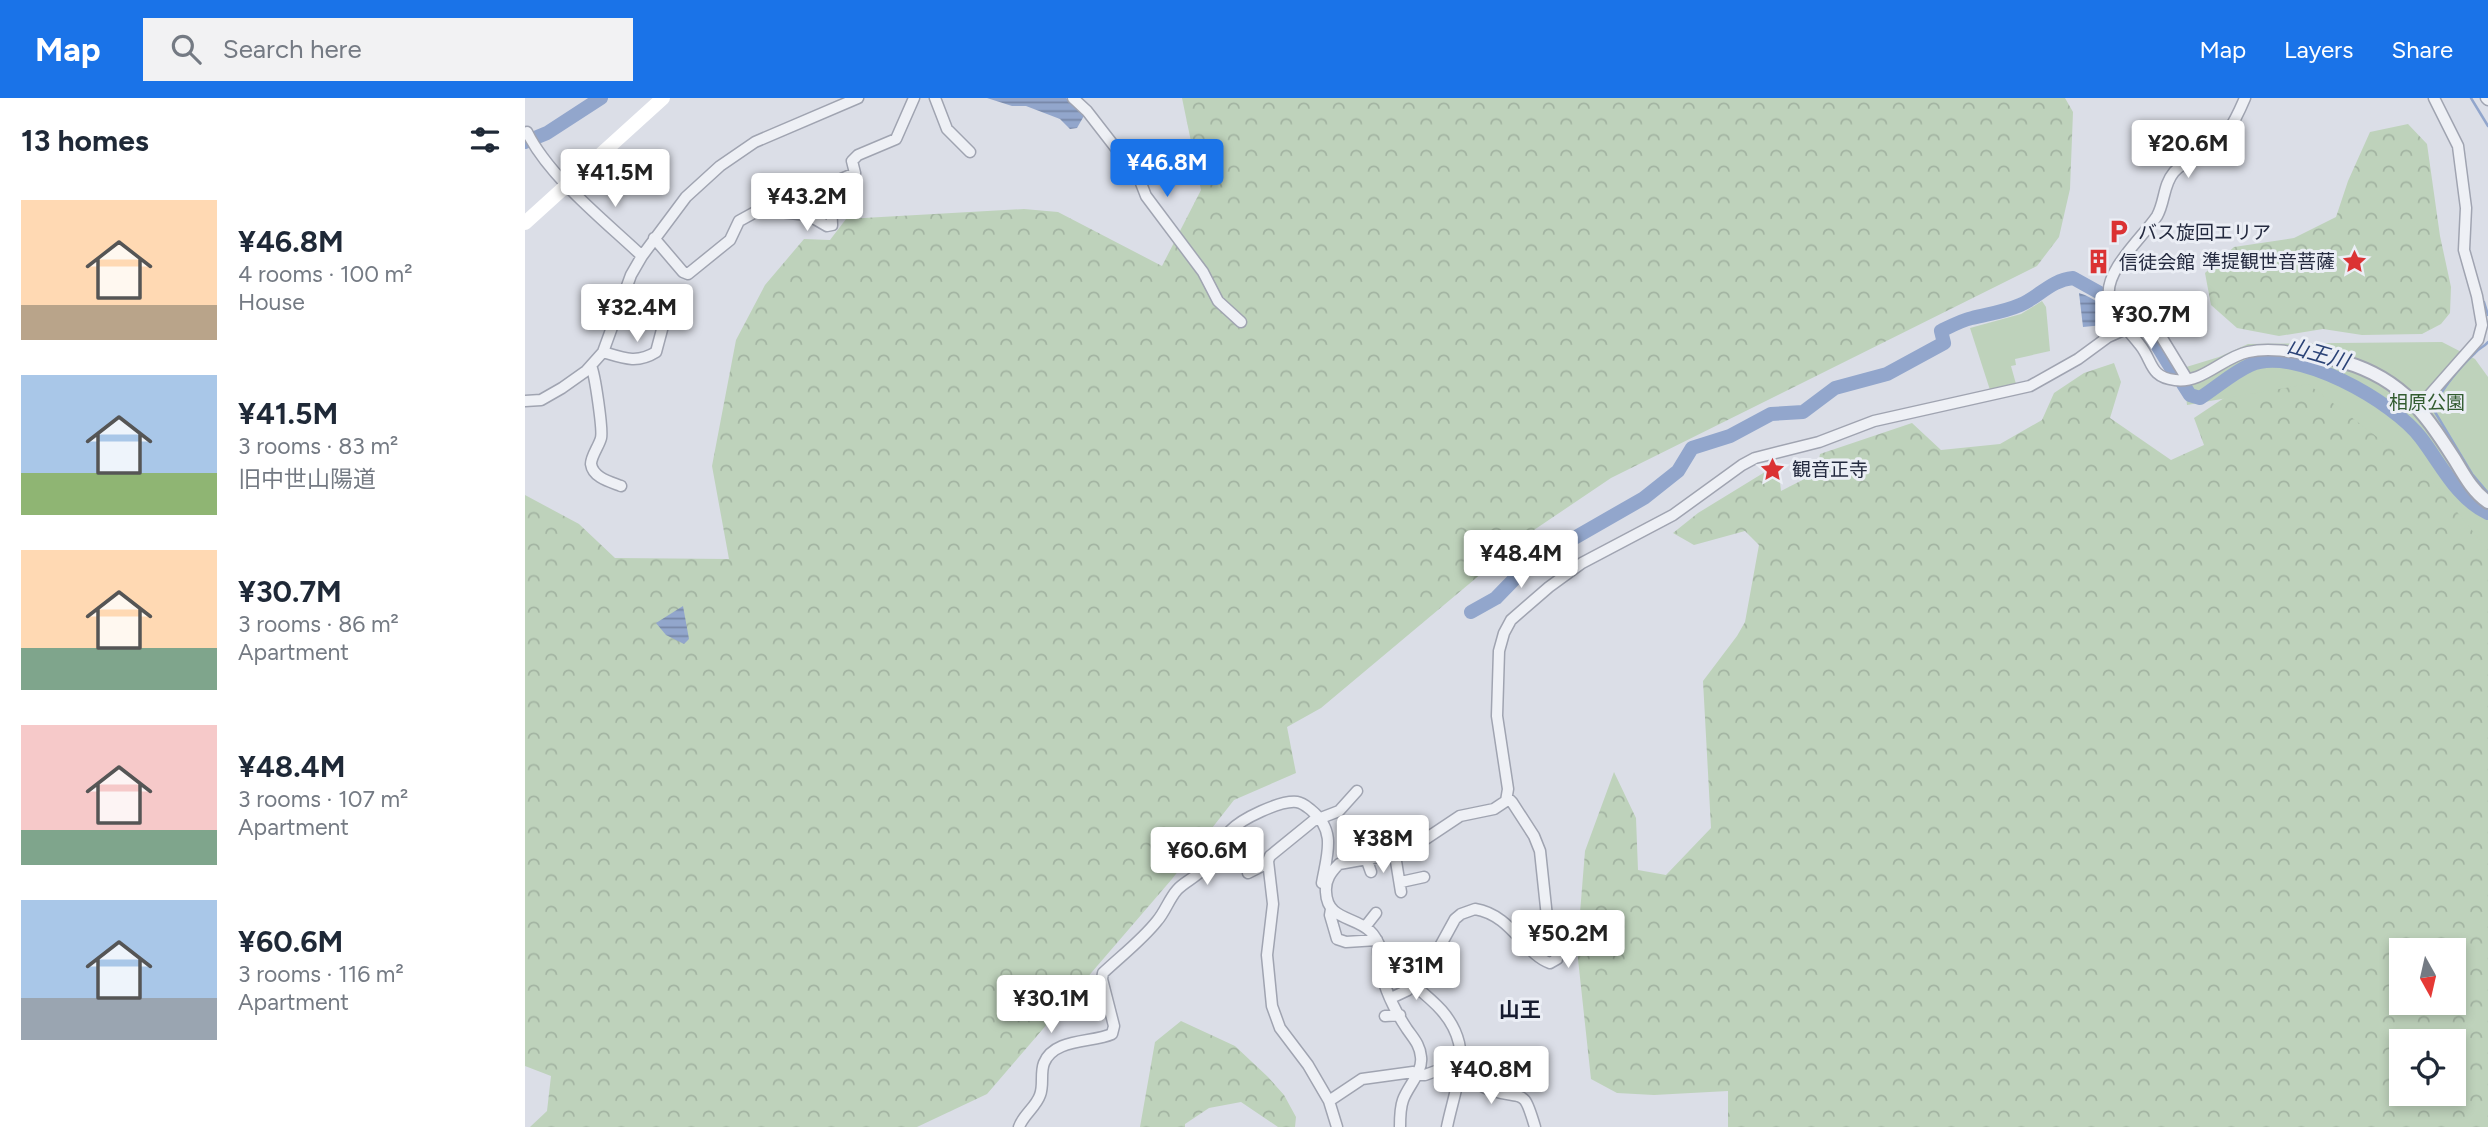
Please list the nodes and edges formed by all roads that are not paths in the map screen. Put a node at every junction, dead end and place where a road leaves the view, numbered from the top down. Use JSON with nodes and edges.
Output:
{"nodes":[{"id":1,"x":663,"y":98,"type":"edge"},
{"id":2,"x":858,"y":98,"type":"edge"},
{"id":3,"x":914,"y":98,"type":"edge"},
{"id":4,"x":935,"y":98,"type":"edge"},
{"id":5,"x":1073,"y":98,"type":"edge"},
{"id":6,"x":2245,"y":98,"type":"edge"},
{"id":7,"x":2434,"y":98,"type":"edge"},
{"id":8,"x":527,"y":133,"type":"edge"},
{"id":9,"x":970,"y":152,"type":"dead end"},
{"id":10,"x":567,"y":184,"type":"junction"},
{"id":11,"x":525,"y":223,"type":"edge"},
{"id":12,"x":654,"y":238,"type":"junction"},
{"id":13,"x":642,"y":256,"type":"junction"},
{"id":14,"x":2117,"y":314,"type":"junction"},
{"id":15,"x":664,"y":322,"type":"dead end"},
{"id":16,"x":1241,"y":323,"type":"dead end"},
{"id":17,"x":2126,"y":329,"type":"junction"},
{"id":18,"x":603,"y":352,"type":"junction"},
{"id":19,"x":2333,"y":359,"type":"joint"},
{"id":20,"x":591,"y":366,"type":"junction"},
{"id":21,"x":2187,"y":379,"type":"junction"},
{"id":22,"x":525,"y":401,"type":"edge"},
{"id":23,"x":2418,"y":408,"type":"junction"},
{"id":24,"x":621,"y":486,"type":"dead end"},
{"id":25,"x":2488,"y":502,"type":"edge"},
{"id":26,"x":1357,"y":790,"type":"dead end"},
{"id":27,"x":1507,"y":798,"type":"junction"},
{"id":28,"x":1320,"y":818,"type":"junction"},
{"id":29,"x":1395,"y":855,"type":"junction"},
{"id":30,"x":1366,"y":858,"type":"junction"},
{"id":31,"x":1268,"y":863,"type":"junction"},
{"id":32,"x":1371,"y":872,"type":"dead end"},
{"id":33,"x":1248,"y":873,"type":"dead end"},
{"id":34,"x":1424,"y":877,"type":"dead end"},
{"id":35,"x":1329,"y":905,"type":"junction"},
{"id":36,"x":1376,"y":913,"type":"dead end"},
{"id":37,"x":1365,"y":927,"type":"junction"},
{"id":38,"x":1378,"y":943,"type":"junction"},
{"id":39,"x":1411,"y":982,"type":"junction"},
{"id":40,"x":1391,"y":998,"type":"junction"},
{"id":41,"x":1400,"y":1015,"type":"junction"},
{"id":42,"x":1385,"y":1016,"type":"dead end"},
{"id":43,"x":1459,"y":1065,"type":"junction"},
{"id":44,"x":1417,"y":1074,"type":"junction"},
{"id":45,"x":1329,"y":1101,"type":"junction"},
{"id":46,"x":1019,"y":1127,"type":"edge"},
{"id":47,"x":1336,"y":1127,"type":"edge"},
{"id":48,"x":1400,"y":1127,"type":"edge"},
{"id":49,"x":1447,"y":1127,"type":"edge"},
{"id":50,"x":1535,"y":1127,"type":"edge"}],
"edges":[{"from":1,"to":10,"type":"main road"},
{"from":2,"to":12,"type":"street"},
{"from":3,"to":12,"type":"street"},
{"from":4,"to":9,"type":"street"},
{"from":5,"to":16,"type":"street"},
{"from":6,"to":14,"type":"street"},
{"from":7,"to":23,"type":"street"},
{"from":8,"to":10,"type":"street"},
{"from":10,"to":11,"type":"main road"},
{"from":10,"to":13,"type":"street"},
{"from":12,"to":13,"type":"street"},
{"from":13,"to":18,"type":"street"},
{"from":14,"to":17,"type":"street"},
{"from":14,"to":21,"type":"street"},
{"from":15,"to":18,"type":"street"},
{"from":17,"to":21,"type":"street"},
{"from":17,"to":27,"type":"street"},
{"from":18,"to":20,"type":"street"},
{"from":19,"to":21,"type":"street"},
{"from":19,"to":23,"type":"street"},
{"from":20,"to":22,"type":"street"},
{"from":20,"to":24,"type":"street"},
{"from":23,"to":25,"type":"street"},
{"from":26,"to":28,"type":"street"},
{"from":27,"to":29,"type":"street"},
{"from":27,"to":39,"type":"street"},
{"from":28,"to":31,"type":"street"},
{"from":28,"to":35,"type":"street"},
{"from":28,"to":46,"type":"street"},
{"from":29,"to":30,"type":"street"},
{"from":29,"to":34,"type":"street"},
{"from":30,"to":32,"type":"street"},
{"from":30,"to":35,"type":"street"},
{"from":31,"to":33,"type":"street"},
{"from":31,"to":45,"type":"street"},
{"from":35,"to":37,"type":"street"},
{"from":35,"to":38,"type":"street"},
{"from":36,"to":37,"type":"street"},
{"from":37,"to":38,"type":"street"},
{"from":38,"to":39,"type":"street"},
{"from":38,"to":40,"type":"street"},
{"from":39,"to":40,"type":"street"},
{"from":39,"to":43,"type":"street"},
{"from":40,"to":41,"type":"street"},
{"from":41,"to":42,"type":"street"},
{"from":41,"to":44,"type":"street"},
{"from":43,"to":44,"type":"street"},
{"from":43,"to":49,"type":"street"},
{"from":43,"to":50,"type":"street"},
{"from":44,"to":45,"type":"street"},
{"from":44,"to":48,"type":"street"},
{"from":45,"to":47,"type":"street"}]}
